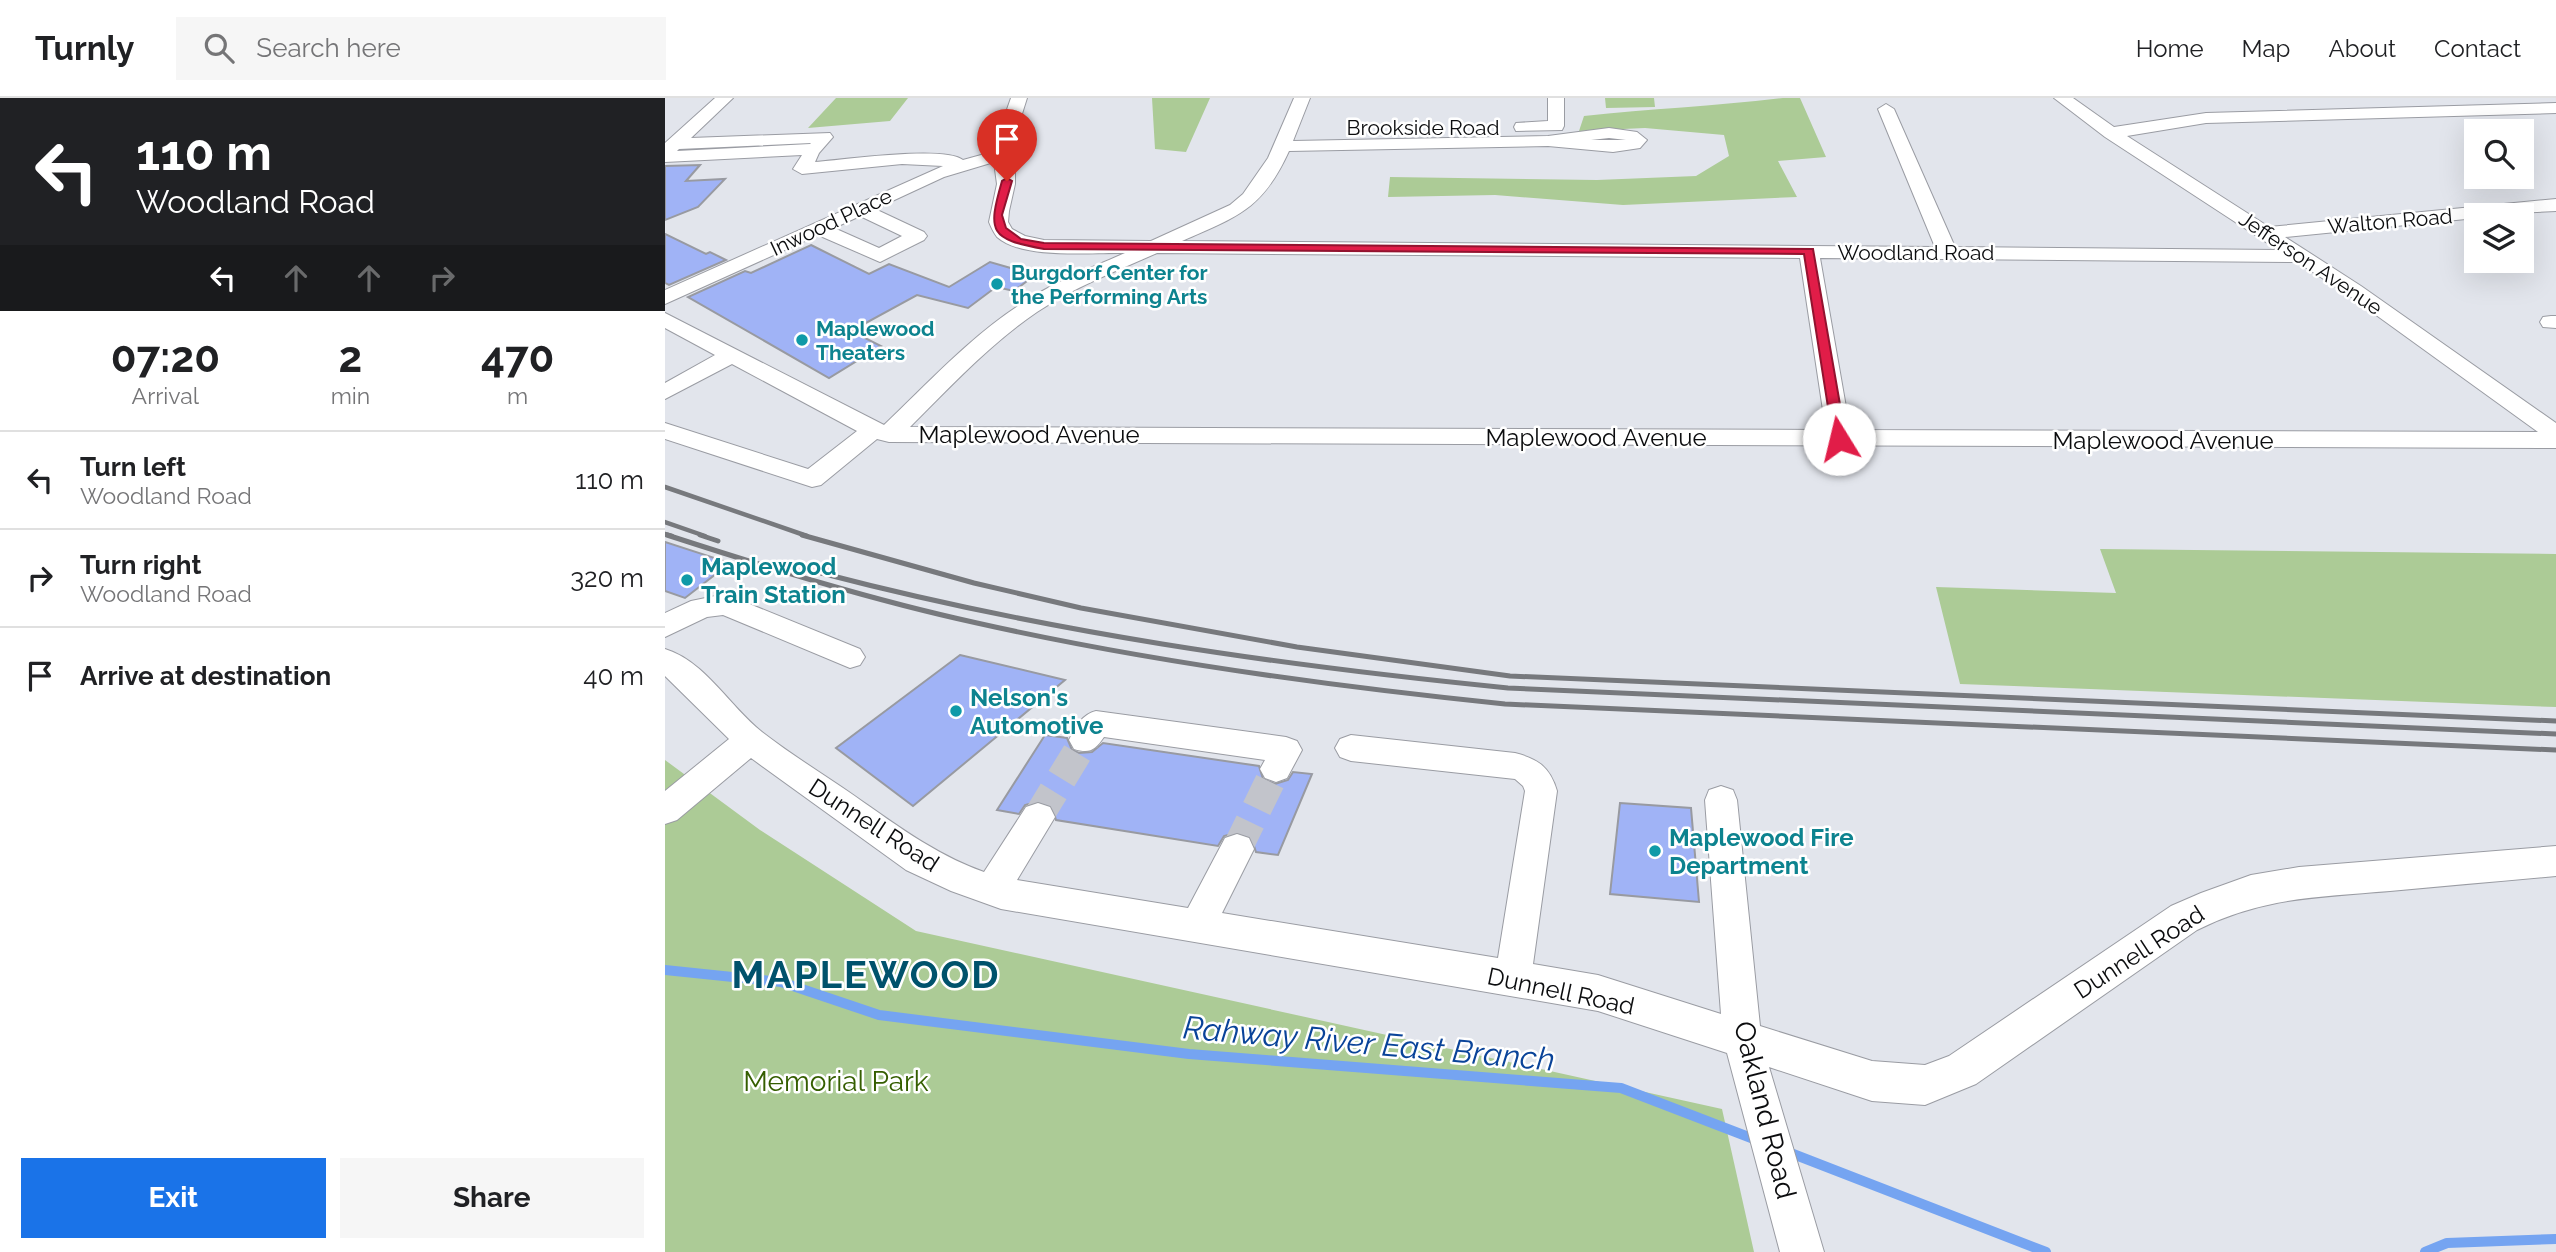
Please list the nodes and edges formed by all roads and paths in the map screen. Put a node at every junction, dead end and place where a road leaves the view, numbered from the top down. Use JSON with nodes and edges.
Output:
{"nodes":[{"id":1,"x":725,"y":98,"type":"edge"},
{"id":2,"x":1019,"y":98,"type":"edge"},
{"id":3,"x":1302,"y":98,"type":"edge"},
{"id":4,"x":1556,"y":98,"type":"edge"},
{"id":5,"x":2062,"y":98,"type":"edge"},
{"id":6,"x":2288,"y":98,"type":"edge"},
{"id":7,"x":2453,"y":98,"type":"edge"},
{"id":8,"x":2556,"y":108,"type":"edge"},
{"id":9,"x":1886,"y":109,"type":"dead end"},
{"id":10,"x":2472,"y":111,"type":"junction"},
{"id":11,"x":2311,"y":115,"type":"junction"},
{"id":12,"x":2111,"y":133,"type":"junction"},
{"id":13,"x":1286,"y":137,"type":"junction"},
{"id":14,"x":669,"y":151,"type":"edge"},
{"id":15,"x":1000,"y":155,"type":"junction"},
{"id":16,"x":961,"y":165,"type":"junction"},
{"id":17,"x":2556,"y":205,"type":"edge"},
{"id":18,"x":860,"y":209,"type":"junction"},
{"id":19,"x":818,"y":228,"type":"junction"},
{"id":20,"x":2265,"y":233,"type":"junction"},
{"id":21,"x":1154,"y":247,"type":"junction"},
{"id":22,"x":1809,"y":251,"type":"junction"},
{"id":23,"x":1947,"y":252,"type":"junction"},
{"id":24,"x":2301,"y":256,"type":"junction"},
{"id":25,"x":665,"y":298,"type":"edge"},
{"id":26,"x":665,"y":319,"type":"edge"},
{"id":27,"x":730,"y":355,"type":"junction"},
{"id":28,"x":665,"y":392,"type":"edge"},
{"id":29,"x":665,"y":431,"type":"edge"},
{"id":30,"x":881,"y":432,"type":"junction"},
{"id":31,"x":2556,"y":434,"type":"edge"},
{"id":32,"x":1839,"y":439,"type":"junction"},
{"id":33,"x":2556,"y":440,"type":"edge"},
{"id":34,"x":665,"y":626,"type":"edge"},
{"id":35,"x":850,"y":657,"type":"dead end"},
{"id":36,"x":665,"y":660,"type":"edge"},
{"id":37,"x":750,"y":740,"type":"junction"},
{"id":38,"x":1085,"y":740,"type":"tunnel mouth"},
{"id":39,"x":1351,"y":748,"type":"dead end"},
{"id":40,"x":1276,"y":769,"type":"tunnel mouth"},
{"id":41,"x":1721,"y":800,"type":"dead end"},
{"id":42,"x":665,"y":810,"type":"edge"},
{"id":43,"x":1038,"y":817,"type":"tunnel mouth"},
{"id":44,"x":1237,"y":849,"type":"tunnel mouth"},
{"id":45,"x":2556,"y":861,"type":"edge"},
{"id":46,"x":992,"y":890,"type":"junction"},
{"id":47,"x":1197,"y":926,"type":"junction"},
{"id":48,"x":1513,"y":979,"type":"junction"},
{"id":49,"x":1742,"y":1039,"type":"junction"},
{"id":50,"x":1802,"y":1252,"type":"edge"}],
"edges":[{"from":1,"to":14,"type":"street"},
{"from":2,"to":15,"type":"street","name":"Woodland Road"},
{"from":3,"to":13,"type":"street"},
{"from":4,"to":13,"type":"street"},
{"from":5,"to":12,"type":"street","name":"Jefferson Avenue"},
{"from":6,"to":11,"type":"street"},
{"from":7,"to":10,"type":"street"},
{"from":8,"to":10,"type":"street"},
{"from":9,"to":23,"type":"street"},
{"from":10,"to":11,"type":"street"},
{"from":11,"to":12,"type":"street"},
{"from":12,"to":20,"type":"street","name":"Jefferson Avenue"},
{"from":13,"to":21,"type":"street"},
{"from":14,"to":16,"type":"street"},
{"from":15,"to":16,"type":"street","name":"Inwood Place"},
{"from":15,"to":21,"type":"street","name":"Woodland Road"},
{"from":16,"to":18,"type":"street","name":"Inwood Place"},
{"from":17,"to":20,"type":"street","name":"Walton Road"},
{"from":18,"to":19,"type":"street","name":"Inwood Place"},
{"from":18,"to":19,"type":"street"},
{"from":19,"to":25,"type":"street","name":"Inwood Place"},
{"from":20,"to":24,"type":"street","name":"Jefferson Avenue"},
{"from":21,"to":22,"type":"street","name":"Woodland Road"},
{"from":21,"to":30,"type":"street"},
{"from":22,"to":23,"type":"street","name":"Woodland Road"},
{"from":22,"to":32,"type":"street"},
{"from":23,"to":24,"type":"street","name":"Woodland Road"},
{"from":24,"to":31,"type":"street","name":"Jefferson Avenue"},
{"from":26,"to":27,"type":"street","name":"Maplewood Avenue"},
{"from":27,"to":28,"type":"street"},
{"from":27,"to":30,"type":"street","name":"Maplewood Avenue"},
{"from":29,"to":30,"type":"street"},
{"from":30,"to":32,"type":"street","name":"Maplewood Avenue"},
{"from":32,"to":33,"type":"street","name":"Maplewood Avenue"},
{"from":34,"to":35,"type":"street"},
{"from":36,"to":37,"type":"street","name":"Dunnell Road"},
{"from":37,"to":42,"type":"street"},
{"from":37,"to":46,"type":"street","name":"Dunnell Road"},
{"from":38,"to":40,"type":"street"},
{"from":39,"to":48,"type":"street"},
{"from":41,"to":49,"type":"street","name":"Oakland Road"},
{"from":43,"to":46,"type":"street"},
{"from":44,"to":47,"type":"street"},
{"from":45,"to":49,"type":"street","name":"Dunnell Road"},
{"from":46,"to":47,"type":"street","name":"Dunnell Road"},
{"from":47,"to":48,"type":"street","name":"Dunnell Road"},
{"from":48,"to":49,"type":"street","name":"Dunnell Road"},
{"from":49,"to":50,"type":"street","name":"Oakland Road"}]}
